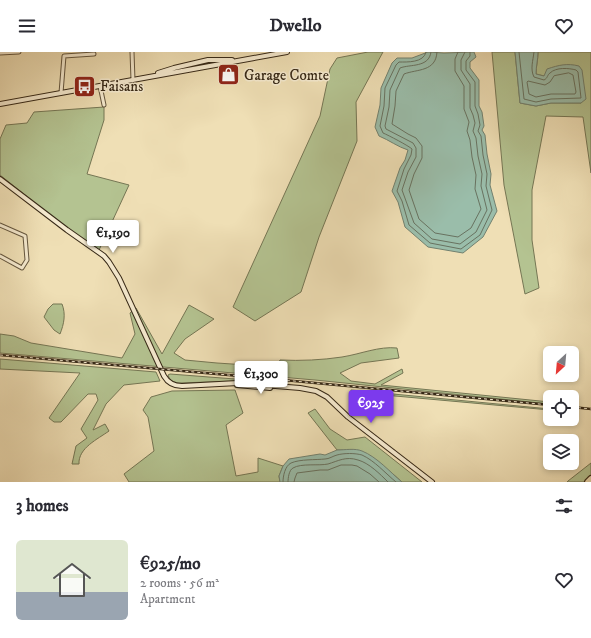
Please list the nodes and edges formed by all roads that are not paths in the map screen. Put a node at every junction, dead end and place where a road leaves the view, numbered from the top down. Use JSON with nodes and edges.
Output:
{"nodes":[{"id":1,"x":19,"y":52,"type":"edge"},
{"id":2,"x":132,"y":52,"type":"edge"},
{"id":3,"x":287,"y":52,"type":"edge"},
{"id":4,"x":0,"y":53,"type":"edge"},
{"id":5,"x":94,"y":54,"type":"dead end"},
{"id":6,"x":133,"y":80,"type":"junction"},
{"id":7,"x":100,"y":86,"type":"junction"},
{"id":8,"x":61,"y":93,"type":"junction"},
{"id":9,"x":0,"y":104,"type":"edge"},
{"id":10,"x":104,"y":105,"type":"dead end"},
{"id":11,"x":0,"y":179,"type":"edge"},
{"id":12,"x":0,"y":225,"type":"edge"},
{"id":13,"x":0,"y":256,"type":"edge"},
{"id":14,"x":432,"y":482,"type":"edge"}],
"edges":[{"from":1,"to":4,"type":"street"},
{"from":2,"to":6,"type":"street"},
{"from":3,"to":6,"type":"main road"},
{"from":5,"to":8,"type":"street"},
{"from":6,"to":7,"type":"main road"},
{"from":7,"to":8,"type":"main road"},
{"from":7,"to":10,"type":"street"},
{"from":8,"to":9,"type":"main road"},
{"from":11,"to":14,"type":"main road"},
{"from":12,"to":13,"type":"street"}]}
